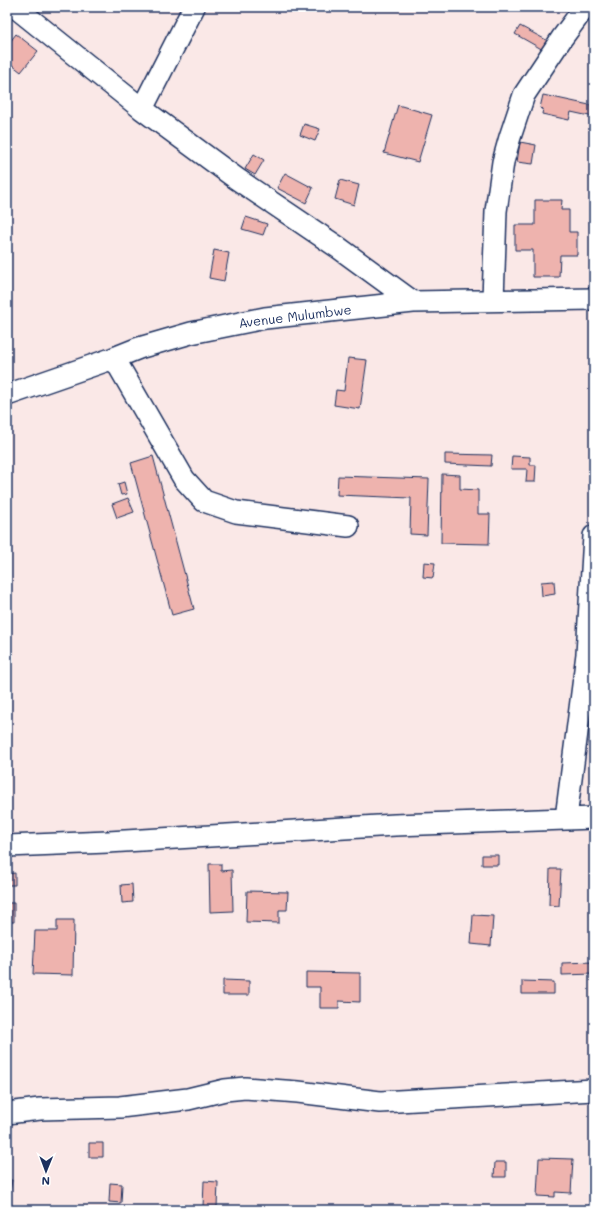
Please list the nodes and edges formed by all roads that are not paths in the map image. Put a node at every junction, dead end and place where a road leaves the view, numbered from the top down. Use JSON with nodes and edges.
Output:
{"nodes":[{"id":1,"x":15,"y":7,"type":"edge"},
{"id":2,"x":194,"y":7,"type":"edge"},
{"id":3,"x":585,"y":7,"type":"edge"},
{"id":4,"x":142,"y":109,"type":"junction"},
{"id":5,"x":594,"y":299,"type":"edge"},
{"id":6,"x":493,"y":300,"type":"junction"},
{"id":7,"x":413,"y":302,"type":"junction"},
{"id":8,"x":114,"y":358,"type":"junction"},
{"id":9,"x":7,"y":395,"type":"edge"},
{"id":10,"x":348,"y":526,"type":"dead end"},
{"id":11,"x":594,"y":536,"type":"edge"},
{"id":12,"x":566,"y":818,"type":"junction"},
{"id":13,"x":594,"y":818,"type":"edge"},
{"id":14,"x":7,"y":846,"type":"edge"},
{"id":15,"x":594,"y":1090,"type":"edge"},
{"id":16,"x":7,"y":1113,"type":"edge"}],
"edges":[{"from":1,"to":4,"type":"street"},
{"from":2,"to":4,"type":"street"},
{"from":3,"to":6,"type":"street"},
{"from":4,"to":7,"type":"street"},
{"from":5,"to":6,"type":"street","name":"Avenue Mulumbwe"},
{"from":6,"to":7,"type":"street","name":"Avenue Mulumbwe"},
{"from":7,"to":8,"type":"street","name":"Avenue Mulumbwe"},
{"from":8,"to":9,"type":"street","name":"Avenue Mulumbwe"},
{"from":8,"to":10,"type":"street"},
{"from":11,"to":12,"type":"street"},
{"from":12,"to":13,"type":"street"},
{"from":12,"to":14,"type":"street"},
{"from":15,"to":16,"type":"street"}]}
